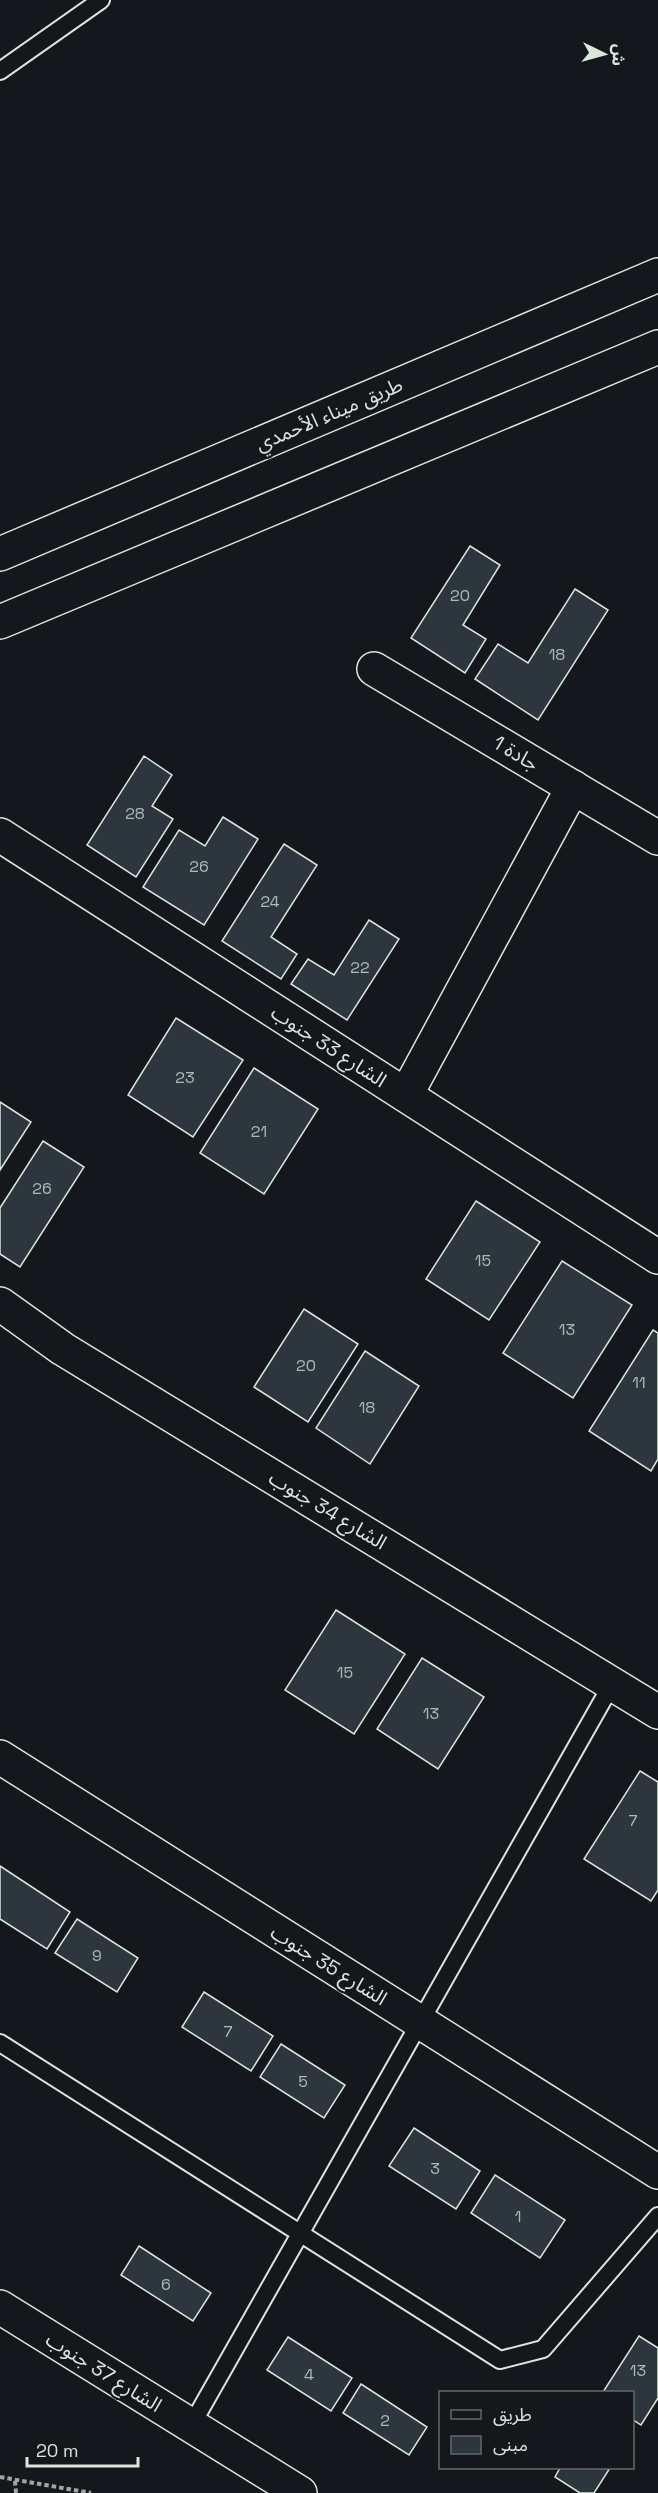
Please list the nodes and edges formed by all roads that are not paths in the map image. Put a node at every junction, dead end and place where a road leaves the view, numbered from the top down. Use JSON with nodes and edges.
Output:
{"nodes":[{"id":1,"x":101,"y":0,"type":"edge"},
{"id":2,"x":0,"y":71,"type":"edge"},
{"id":3,"x":658,"y":274,"type":"edge"},
{"id":4,"x":658,"y":347,"type":"edge"},
{"id":5,"x":0,"y":554,"type":"edge"},
{"id":6,"x":0,"y":622,"type":"edge"},
{"id":7,"x":374,"y":669,"type":"dead end"},
{"id":8,"x":573,"y":787,"type":"junction"},
{"id":9,"x":0,"y":835,"type":"edge"},
{"id":10,"x":658,"y":838,"type":"edge"},
{"id":11,"x":406,"y":1095,"type":"junction"},
{"id":12,"x":658,"y":1257,"type":"edge"},
{"id":13,"x":0,"y":1305,"type":"edge"},
{"id":14,"x":612,"y":1684,"type":"junction"},
{"id":15,"x":658,"y":1712,"type":"edge"},
{"id":16,"x":2,"y":1764,"type":"edge"},
{"id":17,"x":421,"y":2023,"type":"junction"},
{"id":18,"x":0,"y":2043,"type":"edge"},
{"id":19,"x":658,"y":2172,"type":"edge"},
{"id":20,"x":658,"y":2216,"type":"edge"},
{"id":21,"x":301,"y":2233,"type":"junction"},
{"id":22,"x":0,"y":2307,"type":"edge"},
{"id":23,"x":191,"y":2426,"type":"junction"},
{"id":24,"x":300,"y":2493,"type":"edge"}],
"edges":[{"from":1,"to":2,"type":"lane"},
{"from":3,"to":5,"type":"street","name":"طريق ميناء الأحمدي"},
{"from":4,"to":6,"type":"street"},
{"from":7,"to":8,"type":"street","name":"جادة 1"},
{"from":8,"to":10,"type":"street","name":"جادة 1"},
{"from":8,"to":11,"type":"street"},
{"from":9,"to":11,"type":"street","name":"الشارع 33 جنوب"},
{"from":11,"to":12,"type":"street","name":"الشارع 33 جنوب"},
{"from":13,"to":14,"type":"street","name":"الشارع 34 جنوب"},
{"from":14,"to":15,"type":"street","name":"الشارع 34 جنوب"},
{"from":14,"to":17,"type":"lane"},
{"from":16,"to":17,"type":"street","name":"الشارع 35 جنوب"},
{"from":17,"to":19,"type":"street","name":"الشارع 35 جنوب"},
{"from":17,"to":21,"type":"lane"},
{"from":18,"to":21,"type":"lane"},
{"from":20,"to":21,"type":"lane"},
{"from":21,"to":23,"type":"lane"},
{"from":22,"to":23,"type":"street","name":"الشارع 37 جنوب"},
{"from":23,"to":24,"type":"street","name":"الشارع 37 جنوب"}]}
